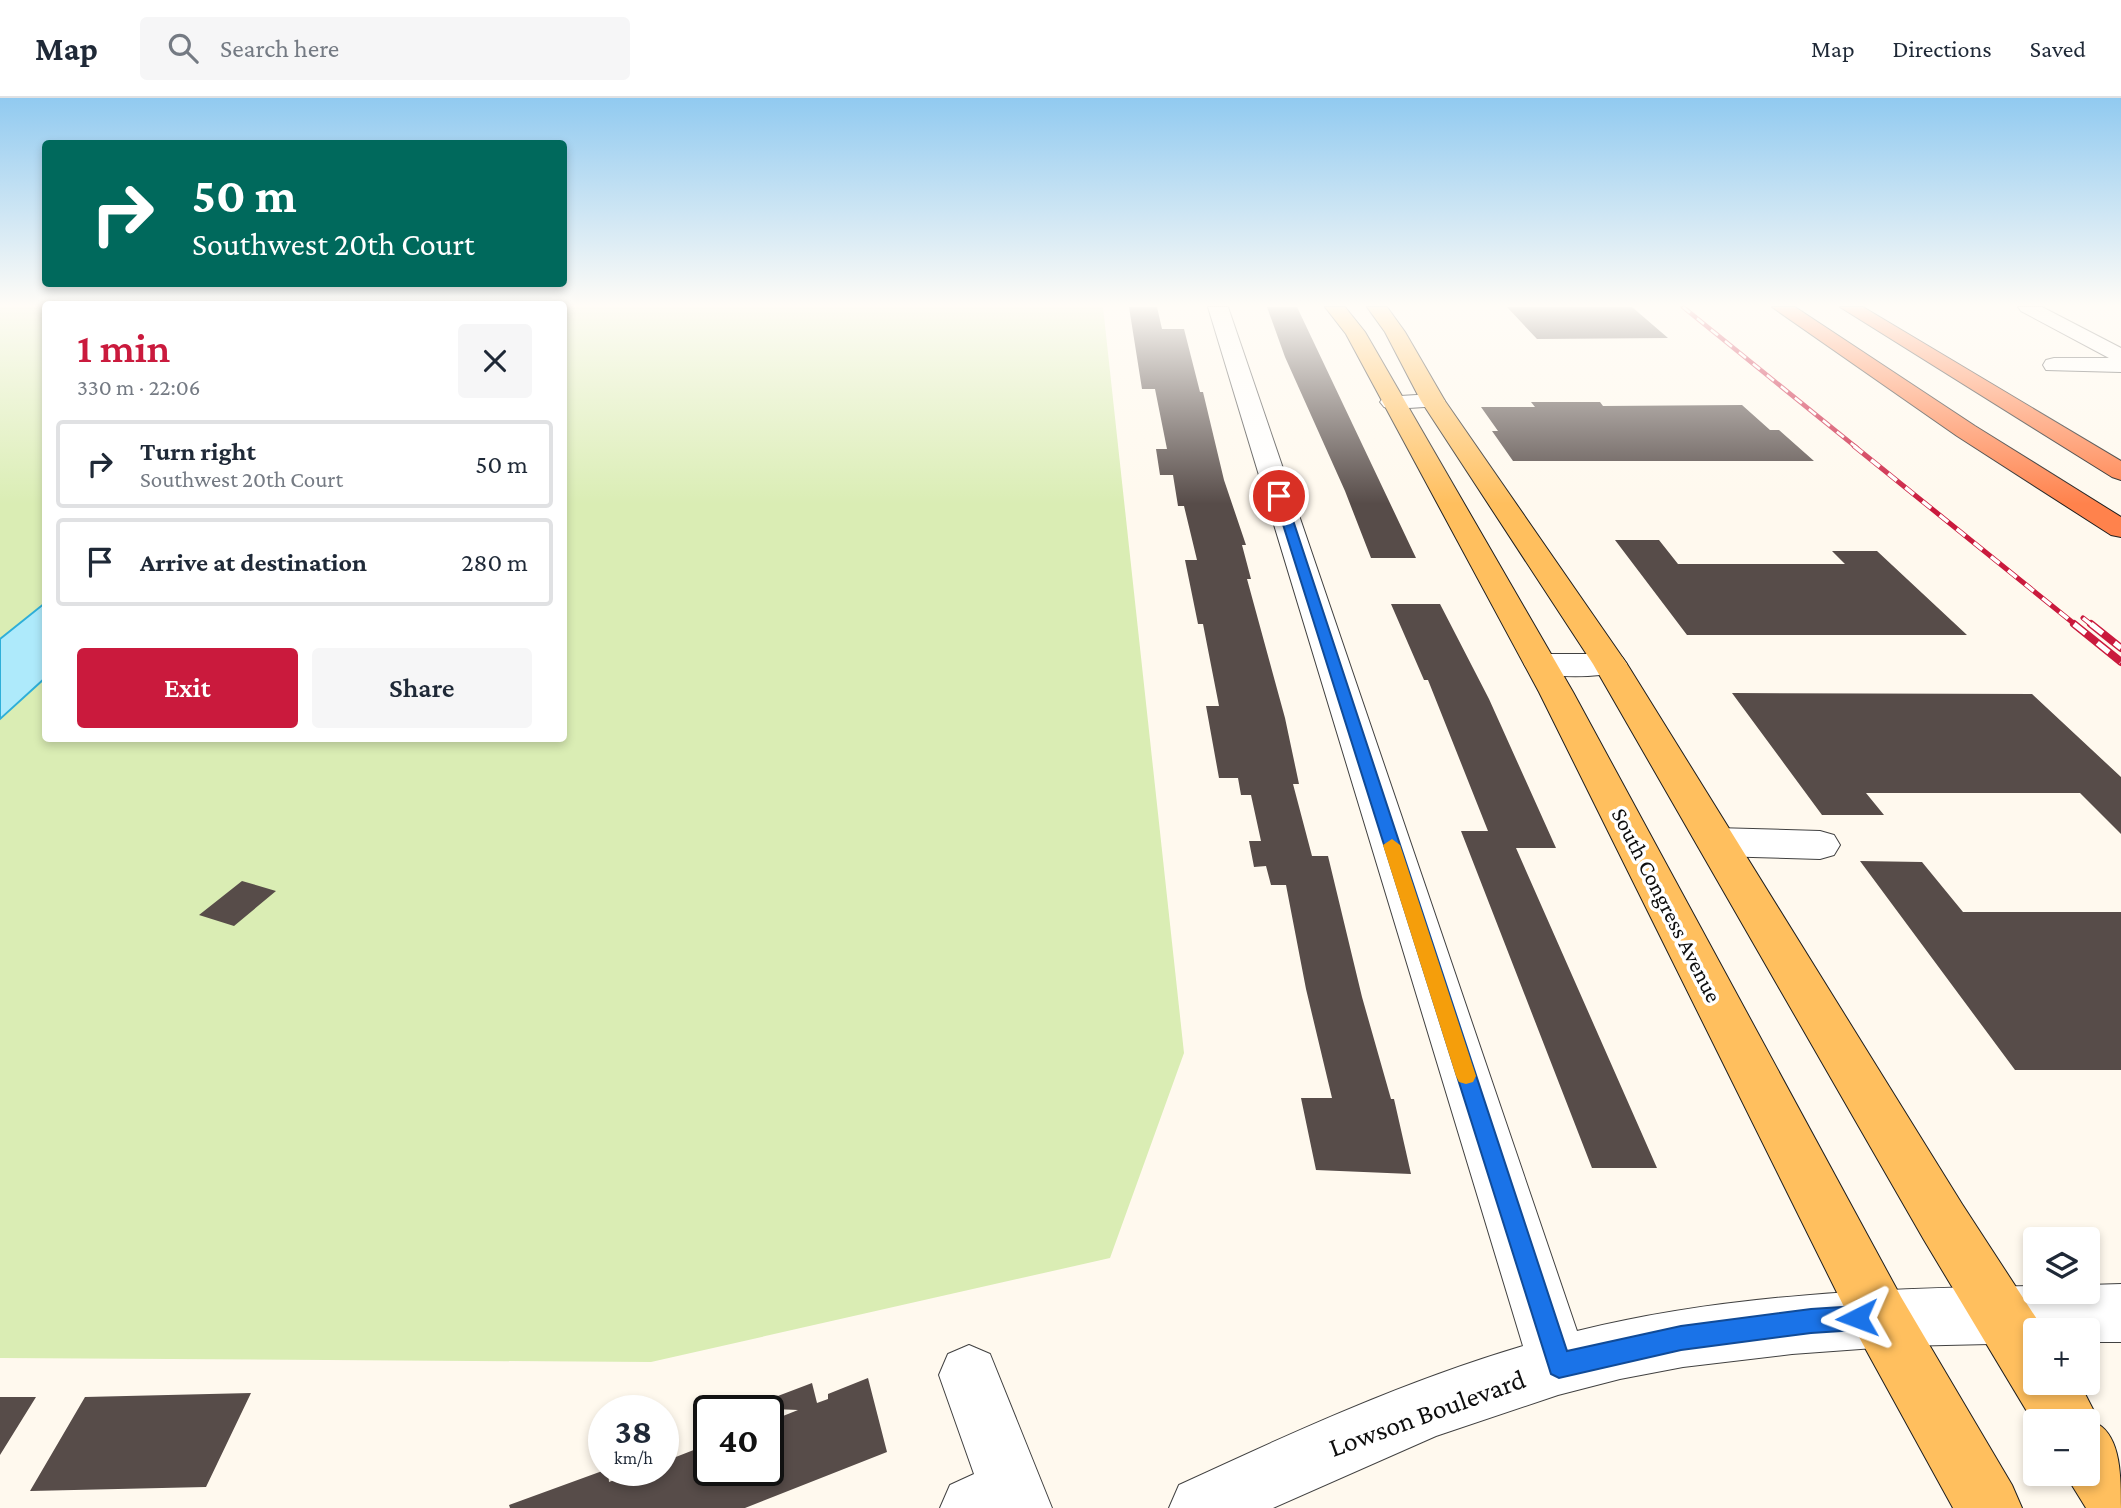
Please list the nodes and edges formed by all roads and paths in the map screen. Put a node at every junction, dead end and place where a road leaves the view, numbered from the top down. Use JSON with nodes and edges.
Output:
{"nodes":[{"id":1,"x":1239,"y":373,"type":"edge"},
{"id":2,"x":1376,"y":373,"type":"edge"},
{"id":3,"x":1417,"y":373,"type":"edge"},
{"id":4,"x":1879,"y":373,"type":"edge"},
{"id":5,"x":1958,"y":373,"type":"edge"},
{"id":6,"x":1433,"y":401,"type":"junction"},
{"id":7,"x":1392,"y":402,"type":"junction"},
{"id":8,"x":2121,"y":472,"type":"edge"},
{"id":9,"x":2121,"y":529,"type":"edge"},
{"id":10,"x":1541,"y":664,"type":"junction"},
{"id":11,"x":1610,"y":664,"type":"junction"},
{"id":12,"x":1716,"y":842,"type":"junction"},
{"id":13,"x":1820,"y":845,"type":"dead end"},
{"id":14,"x":2121,"y":1312,"type":"edge"},
{"id":15,"x":2000,"y":1314,"type":"junction"},
{"id":16,"x":1880,"y":1317,"type":"junction"},
{"id":17,"x":2023,"y":1351,"type":"edge"},
{"id":18,"x":1559,"y":1365,"type":"junction"},
{"id":19,"x":969,"y":1375,"type":"dead end"},
{"id":20,"x":2100,"y":1471,"type":"edge"},
{"id":21,"x":1002,"y":1502,"type":"edge"},
{"id":22,"x":2121,"y":1504,"type":"edge"},
{"id":23,"x":1202,"y":1508,"type":"edge"},
{"id":24,"x":1989,"y":1508,"type":"edge"}],
"edges":[{"from":1,"to":18,"type":"street"},
{"from":2,"to":7,"type":"main road","name":"South Congress Avenue"},
{"from":3,"to":6,"type":"main road"},
{"from":4,"to":9,"type":"highway"},
{"from":5,"to":8,"type":"highway"},
{"from":6,"to":7,"type":"street"},
{"from":6,"to":11,"type":"main road"},
{"from":7,"to":10,"type":"main road","name":"South Congress Avenue"},
{"from":10,"to":11,"type":"street"},
{"from":10,"to":16,"type":"main road","name":"South Congress Avenue"},
{"from":11,"to":12,"type":"main road"},
{"from":12,"to":13,"type":"street"},
{"from":12,"to":15,"type":"main road"},
{"from":14,"to":15,"type":"street","name":"Lowson Boulevard"},
{"from":15,"to":16,"type":"street","name":"Lowson Boulevard"},
{"from":15,"to":17,"type":"main road"},
{"from":16,"to":18,"type":"street","name":"Lowson Boulevard"},
{"from":16,"to":24,"type":"main road","name":"South Congress Avenue"},
{"from":18,"to":23,"type":"street","name":"Lowson Boulevard"},
{"from":19,"to":21,"type":"street"},
{"from":20,"to":22,"type":"main road"}]}
